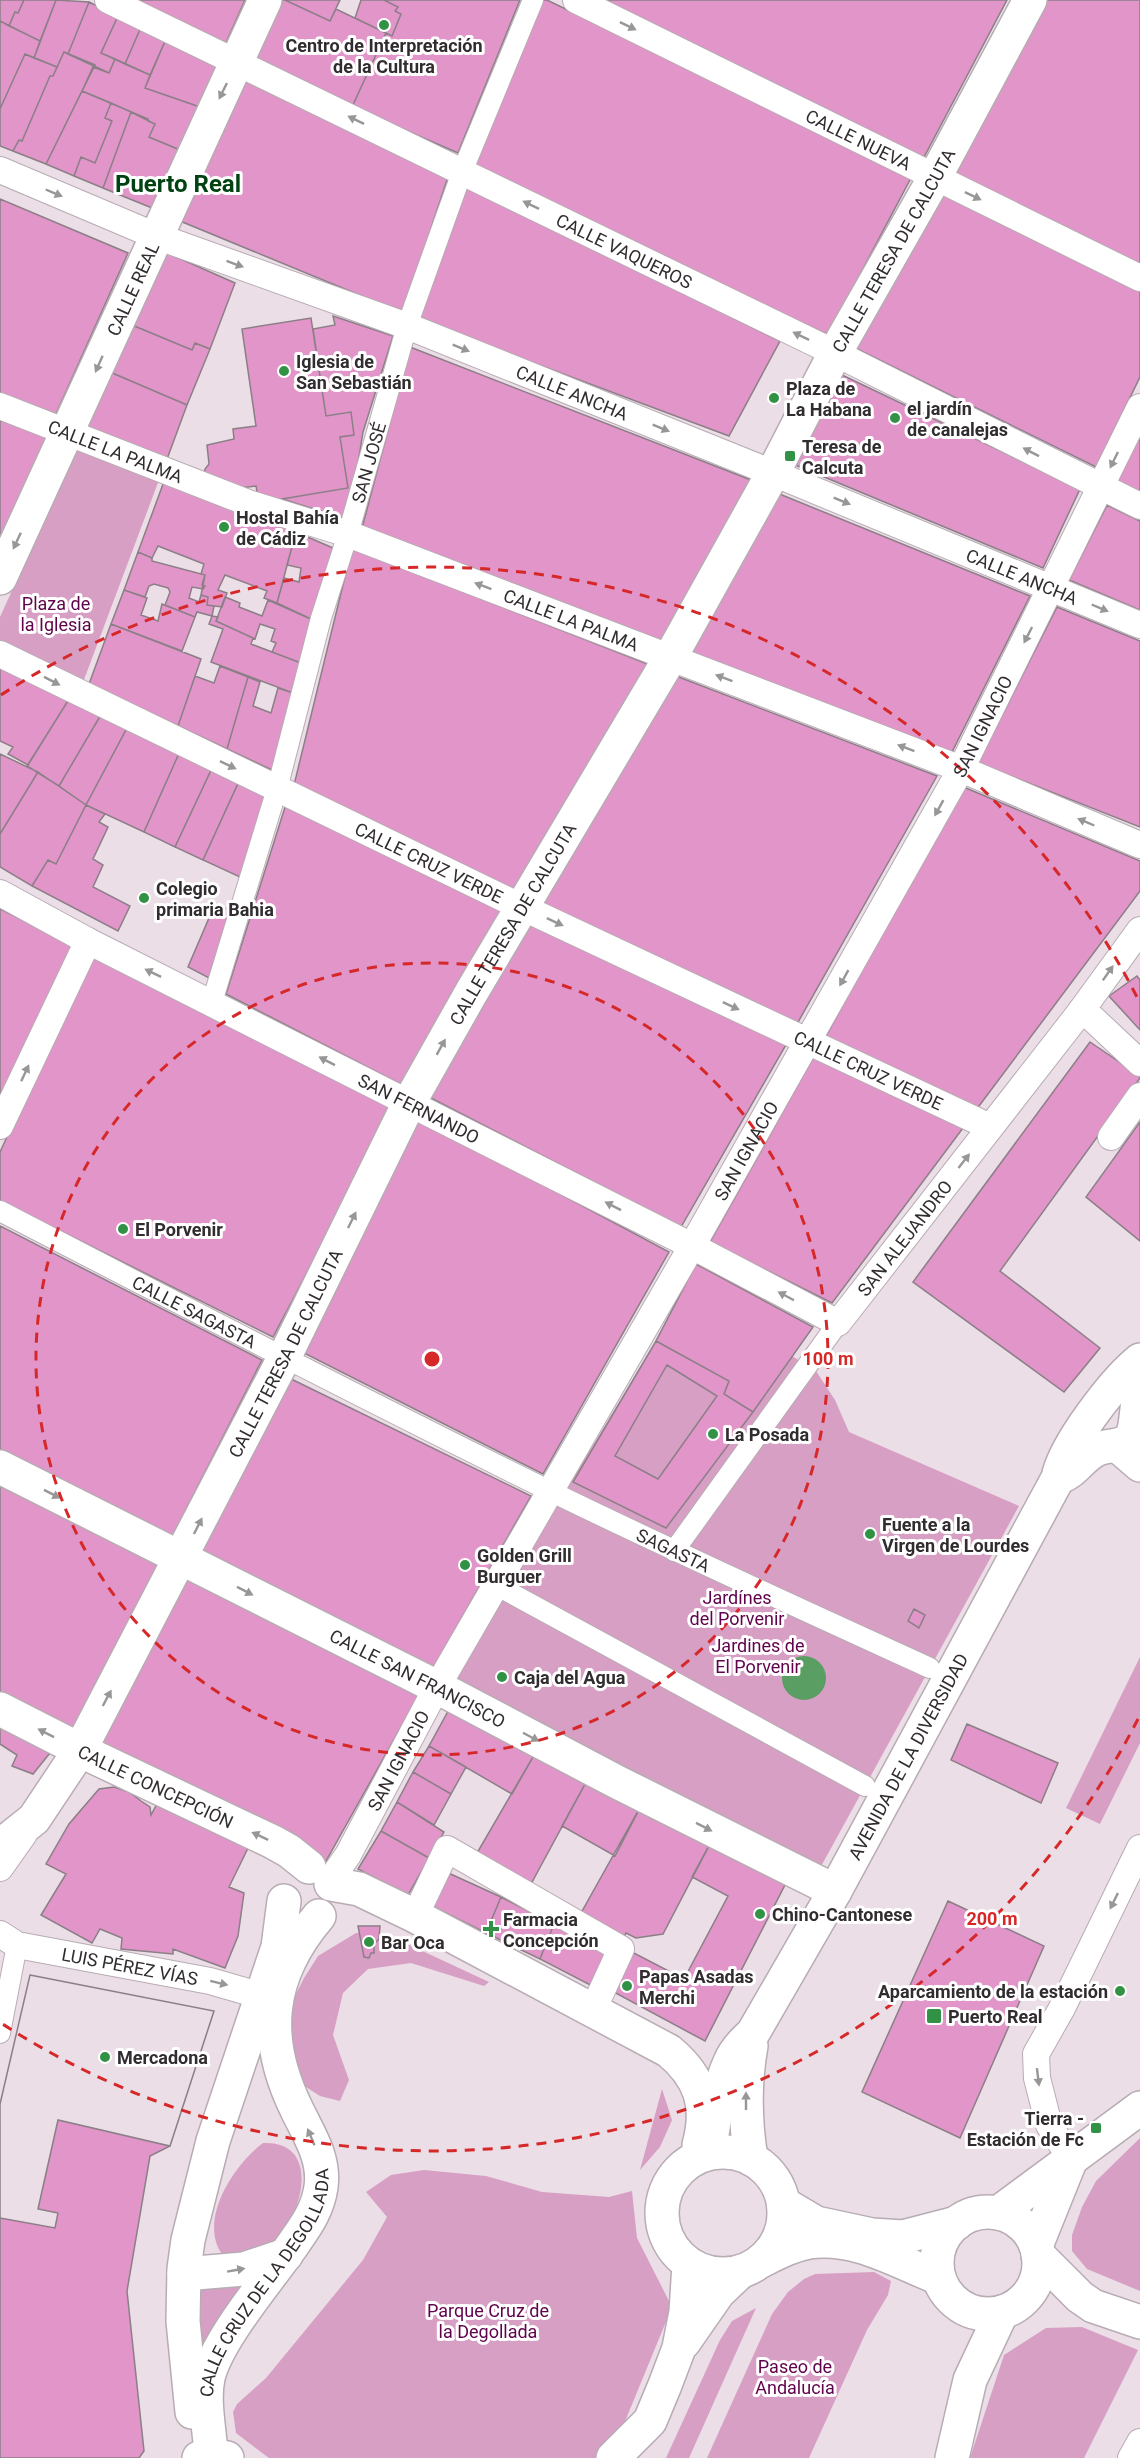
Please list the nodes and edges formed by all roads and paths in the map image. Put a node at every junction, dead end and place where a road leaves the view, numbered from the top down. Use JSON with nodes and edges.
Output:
{"nodes":[{"id":1,"x":108,"y":0,"type":"edge"},
{"id":2,"x":265,"y":0,"type":"edge"},
{"id":3,"x":533,"y":0,"type":"edge"},
{"id":4,"x":576,"y":0,"type":"edge"},
{"id":5,"x":1030,"y":0,"type":"edge"},
{"id":6,"x":238,"y":61,"type":"junction"},
{"id":7,"x":0,"y":170,"type":"edge"},
{"id":8,"x":462,"y":172,"type":"junction"},
{"id":9,"x":935,"y":177,"type":"junction"},
{"id":10,"x":156,"y":236,"type":"junction"},
{"id":11,"x":1140,"y":278,"type":"edge"},
{"id":12,"x":407,"y":326,"type":"junction"},
{"id":13,"x":835,"y":353,"type":"junction"},
{"id":14,"x":0,"y":406,"type":"edge"},
{"id":15,"x":1140,"y":407,"type":"edge"},
{"id":16,"x":69,"y":432,"type":"junction"},
{"id":17,"x":773,"y":473,"type":"junction"},
{"id":18,"x":1101,"y":487,"type":"junction"},
{"id":19,"x":1140,"y":506,"type":"edge"},
{"id":20,"x":348,"y":534,"type":"junction"},
{"id":21,"x":0,"y":578,"type":"edge"},
{"id":22,"x":1052,"y":588,"type":"junction"},
{"id":23,"x":1140,"y":625,"type":"edge"},
{"id":24,"x":0,"y":654,"type":"edge"},
{"id":25,"x":670,"y":658,"type":"junction"},
{"id":26,"x":960,"y":769,"type":"junction"},
{"id":27,"x":277,"y":789,"type":"junction"},
{"id":28,"x":1140,"y":845,"type":"edge"},
{"id":29,"x":0,"y":893,"type":"edge"},
{"id":30,"x":523,"y":907,"type":"junction"},
{"id":31,"x":88,"y":941,"type":"junction"},
{"id":32,"x":1136,"y":942,"type":"edge"},
{"id":33,"x":212,"y":1002,"type":"junction"},
{"id":34,"x":1081,"y":1011,"type":"junction"},
{"id":35,"x":808,"y":1042,"type":"junction"},
{"id":36,"x":1140,"y":1063,"type":"edge"},
{"id":37,"x":1140,"y":1096,"type":"edge"},
{"id":38,"x":409,"y":1103,"type":"junction"},
{"id":39,"x":0,"y":1126,"type":"edge"},
{"id":40,"x":990,"y":1127,"type":"junction"},
{"id":41,"x":1111,"y":1137,"type":"dead end"},
{"id":42,"x":0,"y":1211,"type":"edge"},
{"id":43,"x":692,"y":1246,"type":"junction"},
{"id":44,"x":838,"y":1323,"type":"junction"},
{"id":45,"x":284,"y":1358,"type":"junction"},
{"id":46,"x":1140,"y":1360,"type":"edge"},
{"id":47,"x":1096,"y":1412,"type":"junction"},
{"id":48,"x":1131,"y":1433,"type":"edge"},
{"id":49,"x":0,"y":1467,"type":"edge"},
{"id":50,"x":1058,"y":1478,"type":"junction"},
{"id":51,"x":550,"y":1491,"type":"junction"},
{"id":52,"x":674,"y":1551,"type":"junction"},
{"id":53,"x":182,"y":1558,"type":"junction"},
{"id":54,"x":496,"y":1585,"type":"junction"},
{"id":55,"x":930,"y":1668,"type":"dead end"},
{"id":56,"x":437,"y":1687,"type":"junction"},
{"id":57,"x":0,"y":1709,"type":"edge"},
{"id":58,"x":80,"y":1750,"type":"junction"},
{"id":59,"x":865,"y":1786,"type":"dead end"},
{"id":60,"x":34,"y":1819,"type":"junction"},
{"id":61,"x":0,"y":1846,"type":"edge"},
{"id":62,"x":1140,"y":1848,"type":"edge"},
{"id":63,"x":0,"y":1868,"type":"edge"},
{"id":64,"x":835,"y":1891,"type":"junction"},
{"id":65,"x":315,"y":1897,"type":"junction"},
{"id":66,"x":415,"y":1916,"type":"junction"},
{"id":67,"x":8,"y":1940,"type":"edge"},
{"id":68,"x":262,"y":1996,"type":"junction"},
{"id":69,"x":593,"y":2010,"type":"junction"},
{"id":70,"x":0,"y":2034,"type":"edge"},
{"id":71,"x":748,"y":2038,"type":"junction"},
{"id":72,"x":669,"y":2051,"type":"junction"},
{"id":73,"x":1140,"y":2108,"type":"edge"},
{"id":74,"x":702,"y":2156,"type":"junction"},
{"id":75,"x":751,"y":2159,"type":"junction"},
{"id":76,"x":1071,"y":2159,"type":"junction"},
{"id":77,"x":784,"y":2204,"type":"junction"},
{"id":78,"x":998,"y":2213,"type":"junction"},
{"id":79,"x":957,"y":2223,"type":"junction"},
{"id":80,"x":1037,"y":2251,"type":"junction"},
{"id":81,"x":286,"y":2254,"type":"junction"},
{"id":82,"x":689,"y":2264,"type":"junction"},
{"id":83,"x":751,"y":2266,"type":"junction"},
{"id":84,"x":184,"y":2274,"type":"junction"},
{"id":85,"x":939,"y":2277,"type":"junction"},
{"id":86,"x":1014,"y":2305,"type":"junction"},
{"id":87,"x":1093,"y":2306,"type":"junction"},
{"id":88,"x":966,"y":2309,"type":"junction"},
{"id":89,"x":1140,"y":2322,"type":"edge"},
{"id":90,"x":679,"y":2348,"type":"junction"},
{"id":91,"x":970,"y":2380,"type":"junction"},
{"id":92,"x":650,"y":2421,"type":"junction"},
{"id":93,"x":1140,"y":2442,"type":"edge"},
{"id":94,"x":209,"y":2457,"type":"edge"},
{"id":95,"x":613,"y":2458,"type":"edge"},
{"id":96,"x":633,"y":2458,"type":"edge"},
{"id":97,"x":952,"y":2458,"type":"edge"},
{"id":98,"x":1131,"y":2458,"type":"edge"}],
"edges":[{"from":1,"to":6,"type":"street","name":"CALLE VAQUEROS"},
{"from":2,"to":6,"type":"street","name":"CALLE REAL"},
{"from":3,"to":8,"type":"street","name":"SAN JOSÉ"},
{"from":4,"to":9,"type":"street","name":"CALLE NUEVA","one_way":true},
{"from":5,"to":9,"type":"street","name":"CALLE TERESA DE CALCUTA"},
{"from":8,"to":6,"type":"street","name":"CALLE VAQUEROS","one_way":true},
{"from":6,"to":10,"type":"street","name":"CALLE REAL","one_way":true},
{"from":7,"to":10,"type":"street","name":"CALLE ANCHA","one_way":true},
{"from":8,"to":12,"type":"street","name":"SAN JOSÉ"},
{"from":13,"to":8,"type":"street","name":"CALLE VAQUEROS","one_way":true},
{"from":9,"to":11,"type":"street","name":"CALLE NUEVA","one_way":true},
{"from":9,"to":13,"type":"street","name":"CALLE TERESA DE CALCUTA"},
{"from":10,"to":12,"type":"street","name":"CALLE ANCHA","one_way":true},
{"from":10,"to":16,"type":"street","name":"CALLE REAL","one_way":true},
{"from":12,"to":17,"type":"street","name":"CALLE ANCHA","one_way":true},
{"from":12,"to":20,"type":"street","name":"SAN JOSÉ"},
{"from":13,"to":17,"type":"street","name":"CALLE TERESA DE CALCUTA"},
{"from":18,"to":13,"type":"street","name":"CALLE VAQUEROS","one_way":true},
{"from":14,"to":16,"type":"street","name":"CALLE LA PALMA"},
{"from":15,"to":18,"type":"street","name":"SAN IGNACIO","one_way":true},
{"from":16,"to":20,"type":"street","name":"CALLE LA PALMA"},
{"from":16,"to":21,"type":"street","name":"CALLE REAL","one_way":true},
{"from":17,"to":22,"type":"street","name":"CALLE ANCHA","one_way":true},
{"from":17,"to":25,"type":"street","name":"CALLE TERESA DE CALCUTA"},
{"from":18,"to":19,"type":"street","name":"CALLE VAQUEROS"},
{"from":18,"to":22,"type":"street","name":"SAN IGNACIO"},
{"from":25,"to":20,"type":"street","name":"CALLE LA PALMA","one_way":true},
{"from":20,"to":27,"type":"street","name":"SAN JOSÉ"},
{"from":22,"to":23,"type":"street","name":"CALLE ANCHA","one_way":true},
{"from":22,"to":26,"type":"street","name":"SAN IGNACIO","one_way":true},
{"from":24,"to":27,"type":"street","name":"CALLE CRUZ VERDE","one_way":true},
{"from":26,"to":25,"type":"street","name":"CALLE LA PALMA","one_way":true},
{"from":25,"to":30,"type":"street","name":"CALLE TERESA DE CALCUTA"},
{"from":28,"to":26,"type":"street","name":"CALLE LA PALMA","one_way":true},
{"from":26,"to":35,"type":"street","name":"SAN IGNACIO","one_way":true},
{"from":27,"to":30,"type":"street","name":"CALLE CRUZ VERDE"},
{"from":27,"to":33,"type":"street","name":"SAN JOSÉ"},
{"from":29,"to":31,"type":"street","name":"SAN FERNANDO"},
{"from":30,"to":35,"type":"street","name":"CALLE CRUZ VERDE","one_way":true},
{"from":38,"to":30,"type":"street","name":"CALLE TERESA DE CALCUTA","one_way":true},
{"from":33,"to":31,"type":"street","name":"SAN FERNANDO","one_way":true},
{"from":39,"to":31,"type":"street","one_way":true},
{"from":34,"to":32,"type":"street","name":"SAN ALEJANDRO","one_way":true},
{"from":38,"to":33,"type":"street","name":"SAN FERNANDO","one_way":true},
{"from":34,"to":36,"type":"street"},
{"from":34,"to":40,"type":"street","name":"SAN ALEJANDRO"},
{"from":35,"to":40,"type":"street","name":"CALLE CRUZ VERDE"},
{"from":35,"to":43,"type":"street","name":"SAN IGNACIO"},
{"from":37,"to":41,"type":"street"},
{"from":43,"to":38,"type":"street","name":"SAN FERNANDO","one_way":true},
{"from":45,"to":38,"type":"street","name":"CALLE TERESA DE CALCUTA","one_way":true},
{"from":44,"to":40,"type":"street","name":"SAN ALEJANDRO","one_way":true},
{"from":42,"to":45,"type":"street","name":"CALLE SAGASTA"},
{"from":44,"to":43,"type":"street","name":"SAN FERNANDO","one_way":true},
{"from":43,"to":51,"type":"street","name":"SAN IGNACIO"},
{"from":44,"to":52,"type":"street","name":"SAN ALEJANDRO"},
{"from":45,"to":51,"type":"street","name":"CALLE SAGASTA"},
{"from":53,"to":45,"type":"street","name":"CALLE TERESA DE CALCUTA","one_way":true},
{"from":46,"to":47,"type":"street","name":"AVENIDA DE LA DIVERSIDAD"},
{"from":47,"to":48,"type":"street","name":"AVENIDA DE LA DIVERSIDAD"},
{"from":47,"to":50,"type":"street","name":"AVENIDA DE LA DIVERSIDAD"},
{"from":48,"to":50,"type":"street","name":"AVENIDA DE LA DIVERSIDAD"},
{"from":49,"to":53,"type":"street","name":"CALLE SAN FRANCISCO","one_way":true},
{"from":50,"to":64,"type":"street","name":"AVENIDA DE LA DIVERSIDAD"},
{"from":51,"to":52,"type":"street","name":"SAGASTA"},
{"from":51,"to":54,"type":"street","name":"SAN IGNACIO"},
{"from":52,"to":55,"type":"street","name":"SAGASTA"},
{"from":53,"to":56,"type":"street","name":"CALLE SAN FRANCISCO","one_way":true},
{"from":58,"to":53,"type":"street","name":"CALLE TERESA DE CALCUTA","one_way":true},
{"from":54,"to":56,"type":"street","name":"SAN IGNACIO"},
{"from":54,"to":59,"type":"street"},
{"from":56,"to":64,"type":"street","name":"CALLE SAN FRANCISCO","one_way":true},
{"from":56,"to":65,"type":"street","name":"SAN IGNACIO"},
{"from":58,"to":57,"type":"street","name":"CALLE CONCEPCIÓN","one_way":true},
{"from":58,"to":60,"type":"street","name":"CALLE TERESA DE CALCUTA"},
{"from":65,"to":58,"type":"street","name":"CALLE CONCEPCIÓN","one_way":true},
{"from":60,"to":61,"type":"street","name":"CALLE TERESA DE CALCUTA"},
{"from":60,"to":63,"type":"street"},
{"from":62,"to":76,"type":"street","one_way":true},
{"from":64,"to":71,"type":"street","name":"AVENIDA DE LA DIVERSIDAD"},
{"from":65,"to":66,"type":"street"},
{"from":65,"to":68,"type":"street","name":"CALLE CRUZ DE LA DEGOLLADA"},
{"from":81,"to":65,"type":"street","name":"CALLE CRUZ DE LA DEGOLLADA","one_way":true},
{"from":66,"to":69,"type":"street"},
{"from":66,"to":69,"type":"street"},
{"from":67,"to":68,"type":"street","name":"LUIS PÉREZ VÍAS","one_way":true},
{"from":67,"to":70,"type":"street"},
{"from":68,"to":84,"type":"street","name":"CALLE CRUZ DE LA DEGOLLADA"},
{"from":69,"to":72,"type":"street"},
{"from":71,"to":72,"type":"street"},
{"from":71,"to":74,"type":"street","name":"AVENIDA DE LA DIVERSIDAD"},
{"from":75,"to":71,"type":"street","name":"AVENIDA DE LA DIVERSIDAD","one_way":true},
{"from":72,"to":74,"type":"street"},
{"from":73,"to":76,"type":"street"},
{"from":74,"to":75,"type":"street"},
{"from":74,"to":82,"type":"street"},
{"from":75,"to":77,"type":"street"},
{"from":76,"to":78,"type":"street"},
{"from":76,"to":80,"type":"street"},
{"from":77,"to":79,"type":"street"},
{"from":77,"to":83,"type":"street"},
{"from":78,"to":79,"type":"street"},
{"from":78,"to":80,"type":"street"},
{"from":79,"to":85,"type":"street"},
{"from":80,"to":86,"type":"street"},
{"from":80,"to":87,"type":"street"},
{"from":84,"to":81,"type":"street","one_way":true},
{"from":81,"to":94,"type":"street","name":"CALLE CRUZ DE LA DEGOLLADA"},
{"from":82,"to":83,"type":"street"},
{"from":82,"to":90,"type":"street"},
{"from":83,"to":85,"type":"street"},
{"from":83,"to":90,"type":"street"},
{"from":84,"to":94,"type":"street","name":"CALLE CRUZ DE LA DEGOLLADA"},
{"from":85,"to":88,"type":"street"},
{"from":86,"to":87,"type":"street"},
{"from":86,"to":88,"type":"street"},
{"from":86,"to":91,"type":"street"},
{"from":87,"to":89,"type":"street"},
{"from":88,"to":91,"type":"street"},
{"from":90,"to":92,"type":"street"},
{"from":91,"to":97,"type":"street"},
{"from":92,"to":95,"type":"street"},
{"from":92,"to":96,"type":"street"},
{"from":93,"to":98,"type":"street"}]}
